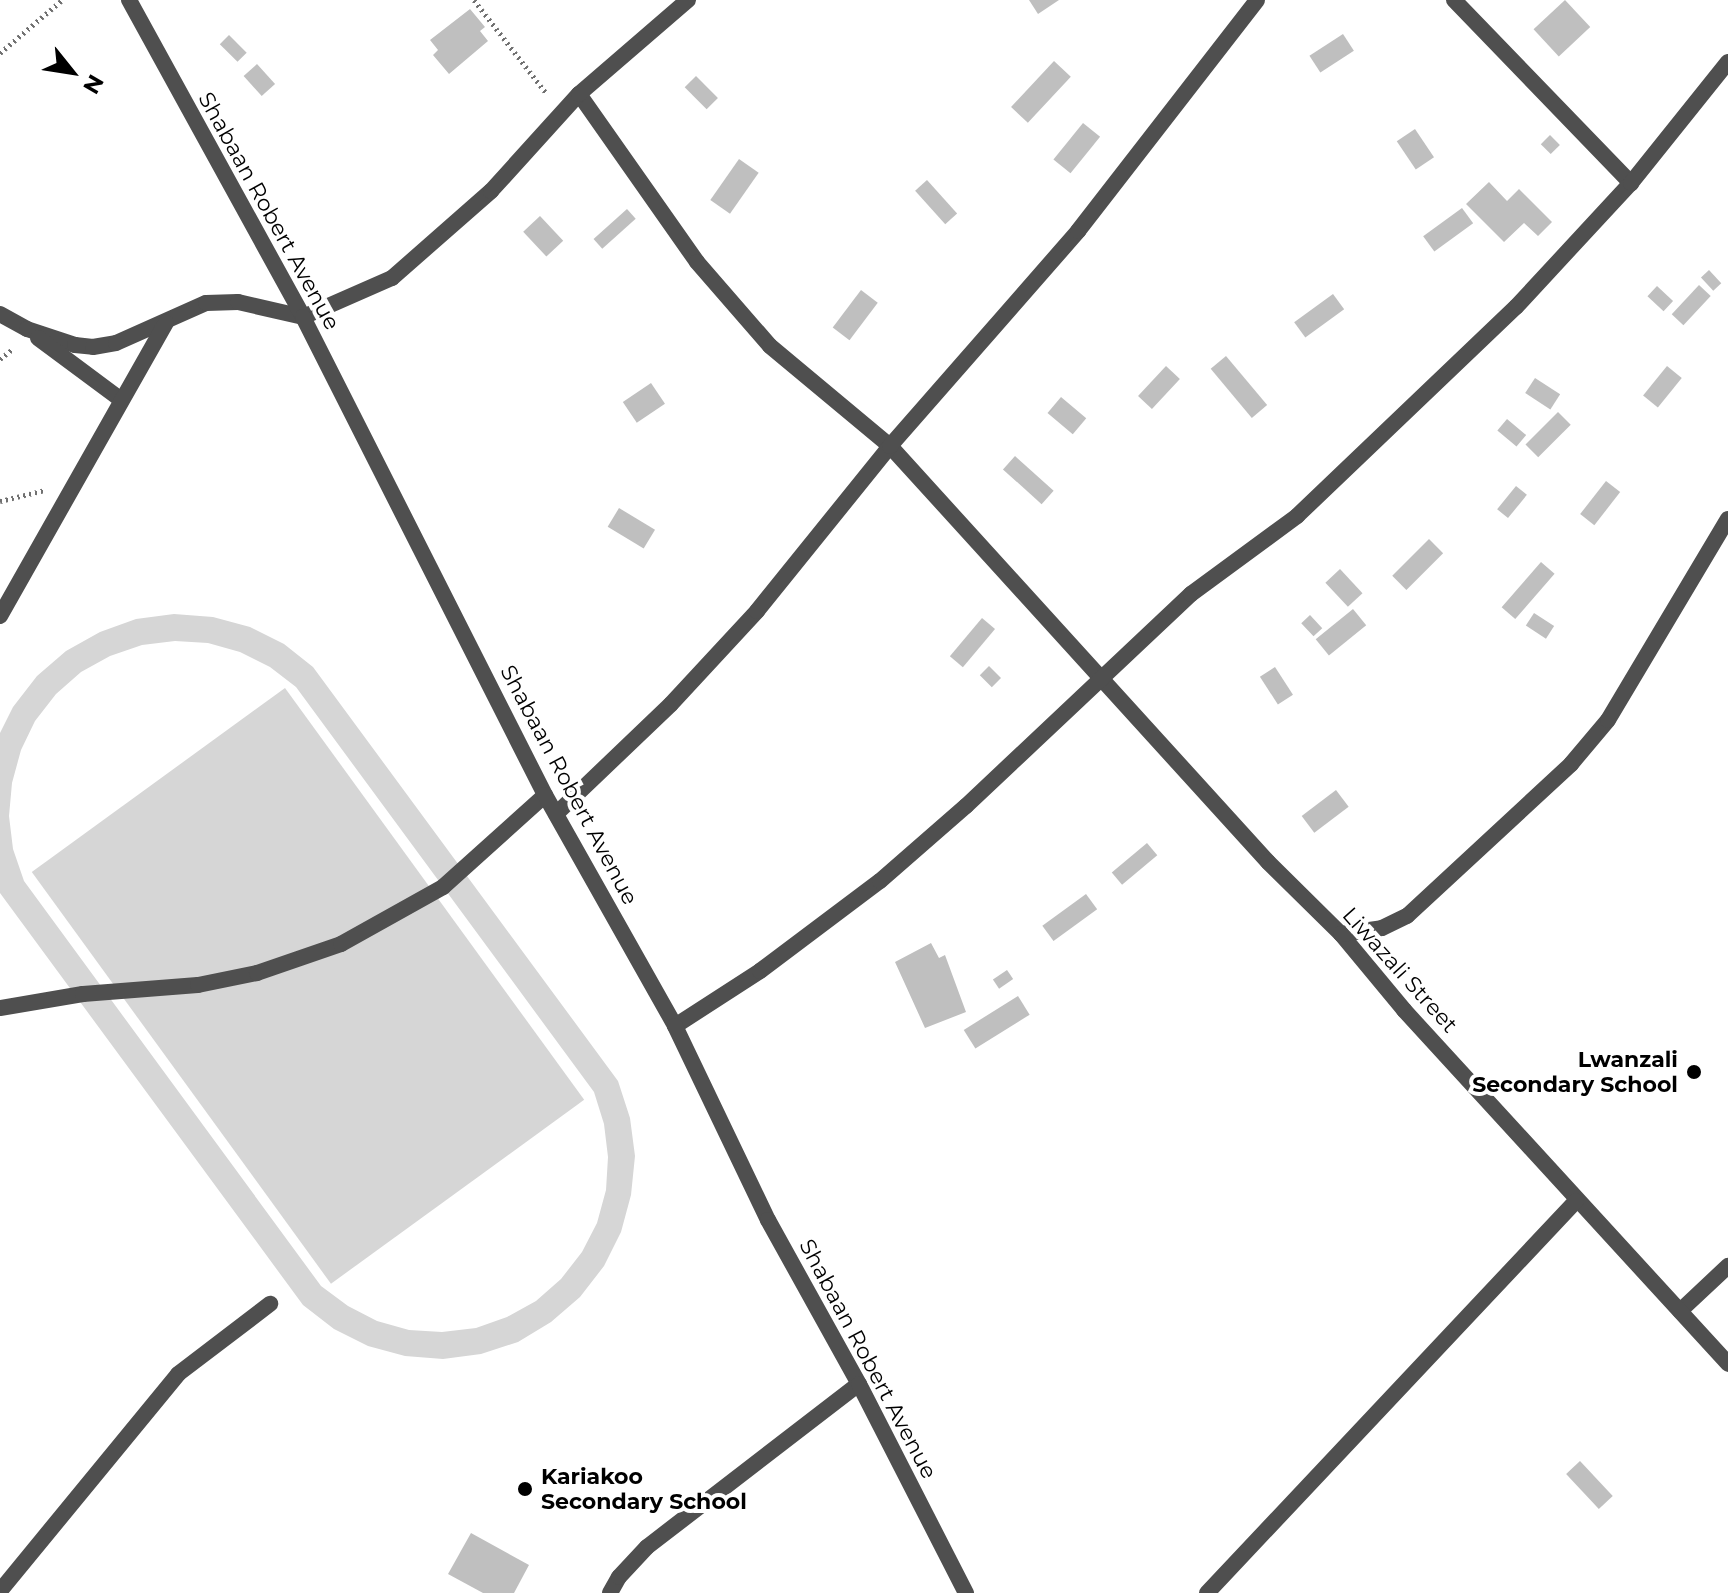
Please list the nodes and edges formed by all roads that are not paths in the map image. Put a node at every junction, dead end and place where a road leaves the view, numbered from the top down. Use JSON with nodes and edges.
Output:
{"nodes":[{"id":1,"x":129,"y":0,"type":"edge"},
{"id":2,"x":688,"y":0,"type":"edge"},
{"id":3,"x":1257,"y":0,"type":"edge"},
{"id":4,"x":1454,"y":0,"type":"edge"},
{"id":5,"x":1728,"y":62,"type":"edge"},
{"id":6,"x":579,"y":94,"type":"junction"},
{"id":7,"x":1631,"y":183,"type":"junction"},
{"id":8,"x":0,"y":314,"type":"edge"},
{"id":9,"x":303,"y":317,"type":"junction"},
{"id":10,"x":166,"y":323,"type":"junction"},
{"id":11,"x":27,"y":329,"type":"junction"},
{"id":12,"x":120,"y":399,"type":"junction"},
{"id":13,"x":890,"y":446,"type":"junction"},
{"id":14,"x":1728,"y":519,"type":"edge"},
{"id":15,"x":0,"y":616,"type":"edge"},
{"id":16,"x":1101,"y":679,"type":"junction"},
{"id":17,"x":545,"y":795,"type":"junction"},
{"id":18,"x":556,"y":814,"type":"junction"},
{"id":19,"x":1341,"y":934,"type":"junction"},
{"id":20,"x":0,"y":1008,"type":"edge"},
{"id":21,"x":675,"y":1026,"type":"junction"},
{"id":22,"x":1576,"y":1201,"type":"junction"},
{"id":23,"x":1728,"y":1266,"type":"edge"},
{"id":24,"x":270,"y":1304,"type":"dead end"},
{"id":25,"x":1680,"y":1311,"type":"junction"},
{"id":26,"x":1728,"y":1364,"type":"edge"},
{"id":27,"x":859,"y":1384,"type":"junction"},
{"id":28,"x":0,"y":1591,"type":"edge"},
{"id":29,"x":610,"y":1593,"type":"edge"},
{"id":30,"x":966,"y":1593,"type":"edge"},
{"id":31,"x":1207,"y":1593,"type":"edge"}],
"edges":[{"from":1,"to":9,"type":"street","name":"Shabaan Robert Avenue"},
{"from":2,"to":6,"type":"street"},
{"from":3,"to":13,"type":"street"},
{"from":4,"to":7,"type":"street"},
{"from":5,"to":7,"type":"street"},
{"from":6,"to":9,"type":"street"},
{"from":6,"to":13,"type":"street","name":"Liwazali Street"},
{"from":7,"to":16,"type":"street"},
{"from":8,"to":11,"type":"street"},
{"from":9,"to":10,"type":"street"},
{"from":9,"to":17,"type":"street","name":"Shabaan Robert Avenue"},
{"from":10,"to":11,"type":"street"},
{"from":10,"to":12,"type":"street"},
{"from":11,"to":12,"type":"street"},
{"from":12,"to":15,"type":"street"},
{"from":13,"to":16,"type":"street","name":"Liwazali Street"},
{"from":13,"to":18,"type":"street"},
{"from":14,"to":19,"type":"street"},
{"from":16,"to":19,"type":"street","name":"Liwazali Street"},
{"from":16,"to":21,"type":"street"},
{"from":17,"to":18,"type":"street","name":"Shabaan Robert Avenue"},
{"from":17,"to":20,"type":"street"},
{"from":18,"to":21,"type":"street","name":"Shabaan Robert Avenue"},
{"from":19,"to":22,"type":"street","name":"Liwazali Street"},
{"from":21,"to":27,"type":"street","name":"Shabaan Robert Avenue"},
{"from":22,"to":25,"type":"street","name":"Liwazali Street"},
{"from":22,"to":31,"type":"street"},
{"from":23,"to":25,"type":"street"},
{"from":24,"to":28,"type":"street"},
{"from":25,"to":26,"type":"street","name":"Liwazali Street"},
{"from":27,"to":29,"type":"street"},
{"from":27,"to":30,"type":"street","name":"Shabaan Robert Avenue"}]}
